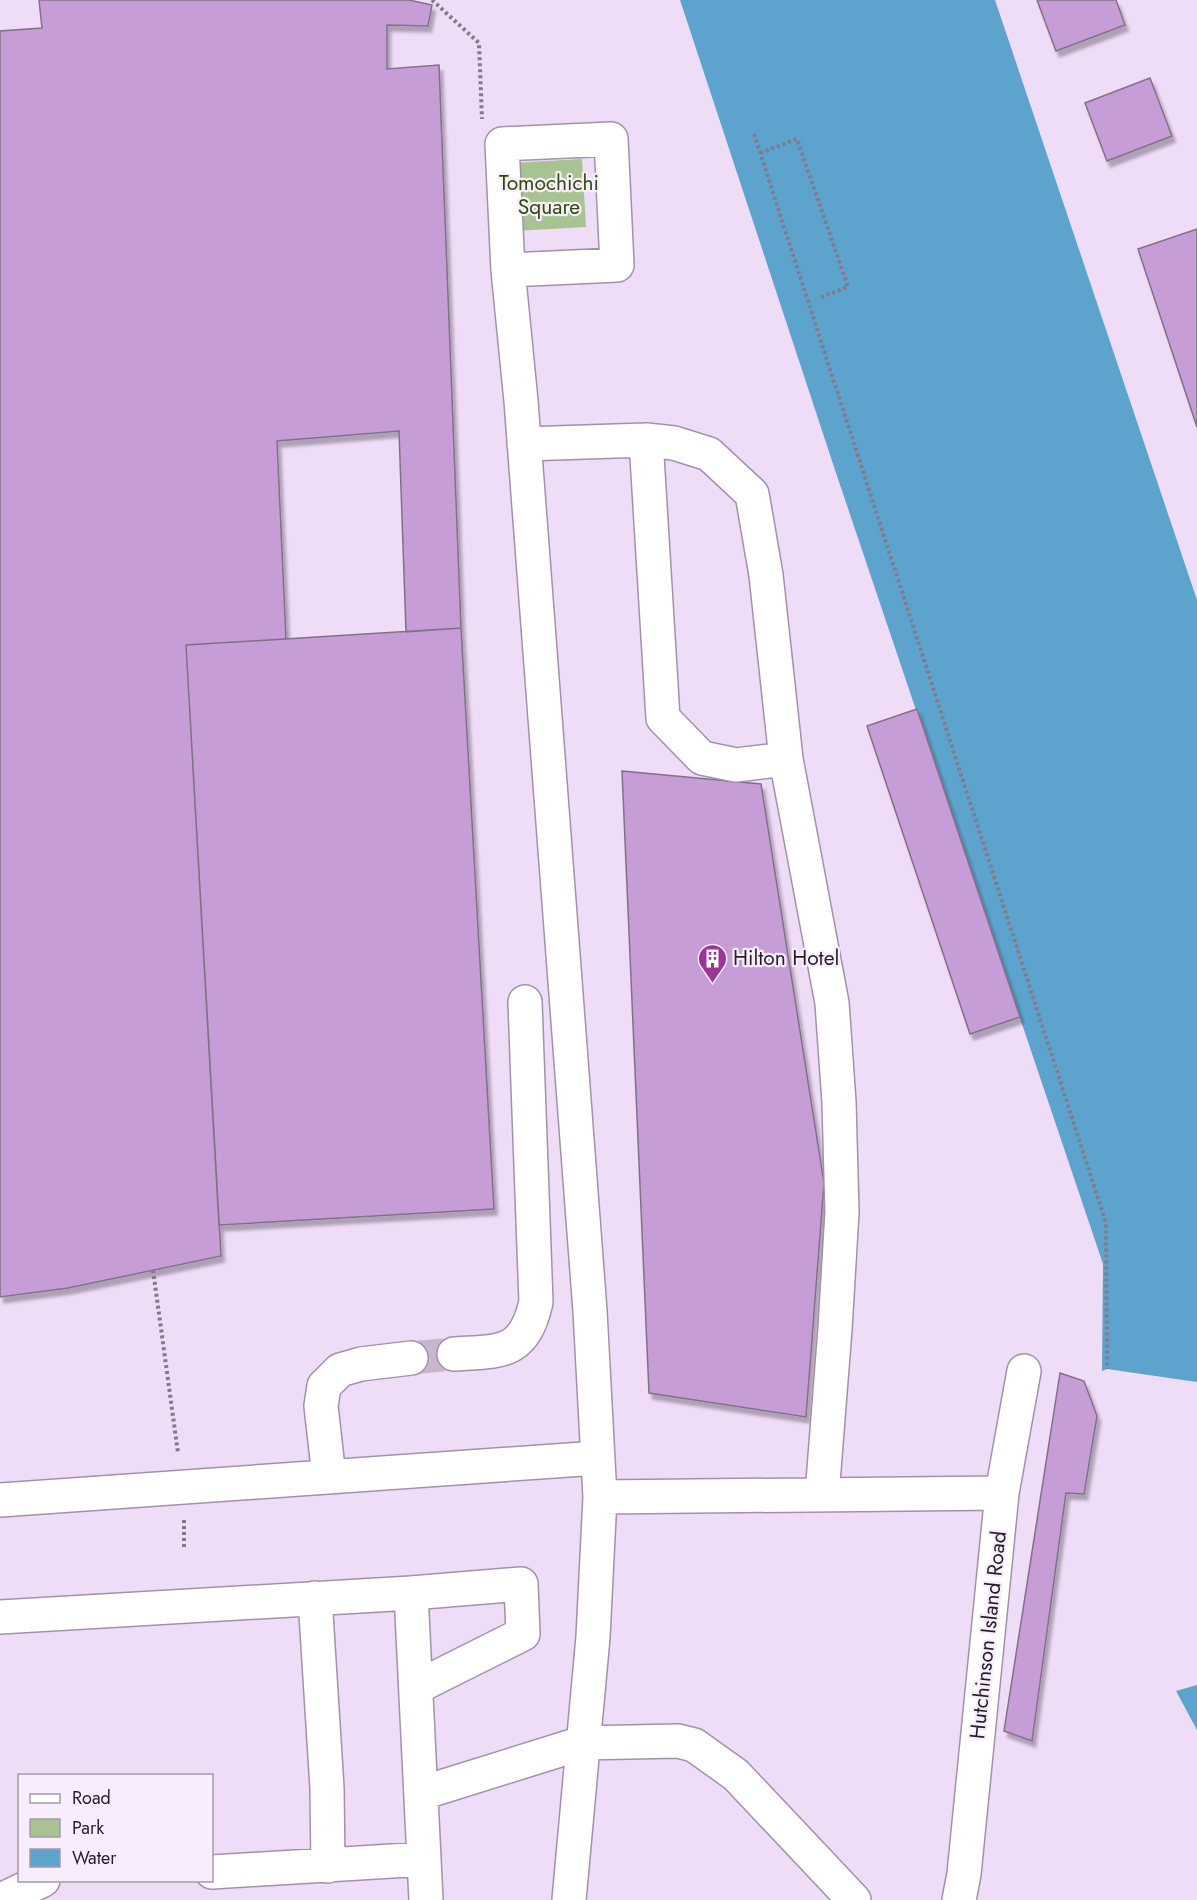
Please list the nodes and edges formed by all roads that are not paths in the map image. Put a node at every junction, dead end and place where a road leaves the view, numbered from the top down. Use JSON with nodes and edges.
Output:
{"nodes":[{"id":1,"x":508,"y":270,"type":"junction"},
{"id":2,"x":646,"y":440,"type":"junction"},
{"id":3,"x":524,"y":444,"type":"junction"},
{"id":4,"x":786,"y":759,"type":"junction"},
{"id":5,"x":525,"y":1002,"type":"dead end"},
{"id":6,"x":454,"y":1354,"type":"tunnel mouth"},
{"id":7,"x":411,"y":1358,"type":"tunnel mouth"},
{"id":8,"x":1024,"y":1371,"type":"dead end"},
{"id":9,"x":597,"y":1458,"type":"junction"},
{"id":10,"x":329,"y":1477,"type":"junction"},
{"id":11,"x":1002,"y":1493,"type":"junction"},
{"id":12,"x":822,"y":1495,"type":"junction"},
{"id":13,"x":600,"y":1497,"type":"junction"},
{"id":14,"x":0,"y":1500,"type":"edge"},
{"id":15,"x":411,"y":1593,"type":"junction"},
{"id":16,"x":315,"y":1598,"type":"junction"},
{"id":17,"x":0,"y":1617,"type":"edge"},
{"id":18,"x":417,"y":1686,"type":"junction"},
{"id":19,"x":582,"y":1743,"type":"junction"},
{"id":20,"x":422,"y":1793,"type":"junction"},
{"id":21,"x":424,"y":1859,"type":"junction"},
{"id":22,"x":328,"y":1866,"type":"junction"},
{"id":23,"x":213,"y":1872,"type":"edge"},
{"id":24,"x":41,"y":1882,"type":"edge"},
{"id":25,"x":1,"y":1900,"type":"edge"},
{"id":26,"x":426,"y":1900,"type":"edge"},
{"id":27,"x":569,"y":1900,"type":"edge"},
{"id":28,"x":854,"y":1900,"type":"edge"},
{"id":29,"x":959,"y":1900,"type":"edge"}],
"edges":[{"from":1,"to":1,"type":"street"},
{"from":1,"to":3,"type":"street"},
{"from":2,"to":3,"type":"street"},
{"from":2,"to":4,"type":"street"},
{"from":2,"to":4,"type":"street"},
{"from":3,"to":9,"type":"street"},
{"from":4,"to":12,"type":"street"},
{"from":5,"to":6,"type":"street"},
{"from":7,"to":10,"type":"street"},
{"from":8,"to":11,"type":"street","name":"Hutchinson Island Road"},
{"from":9,"to":10,"type":"street"},
{"from":9,"to":13,"type":"street"},
{"from":10,"to":14,"type":"street"},
{"from":11,"to":12,"type":"street"},
{"from":11,"to":29,"type":"street","name":"Hutchinson Island Road"},
{"from":12,"to":13,"type":"street"},
{"from":13,"to":19,"type":"street"},
{"from":15,"to":16,"type":"street"},
{"from":15,"to":18,"type":"street"},
{"from":15,"to":18,"type":"street"},
{"from":16,"to":17,"type":"street"},
{"from":16,"to":22,"type":"street"},
{"from":18,"to":20,"type":"street"},
{"from":19,"to":20,"type":"street"},
{"from":19,"to":27,"type":"street"},
{"from":19,"to":28,"type":"street"},
{"from":20,"to":21,"type":"street"},
{"from":21,"to":22,"type":"street"},
{"from":21,"to":26,"type":"street"},
{"from":22,"to":23,"type":"street"},
{"from":24,"to":25,"type":"street"}]}
